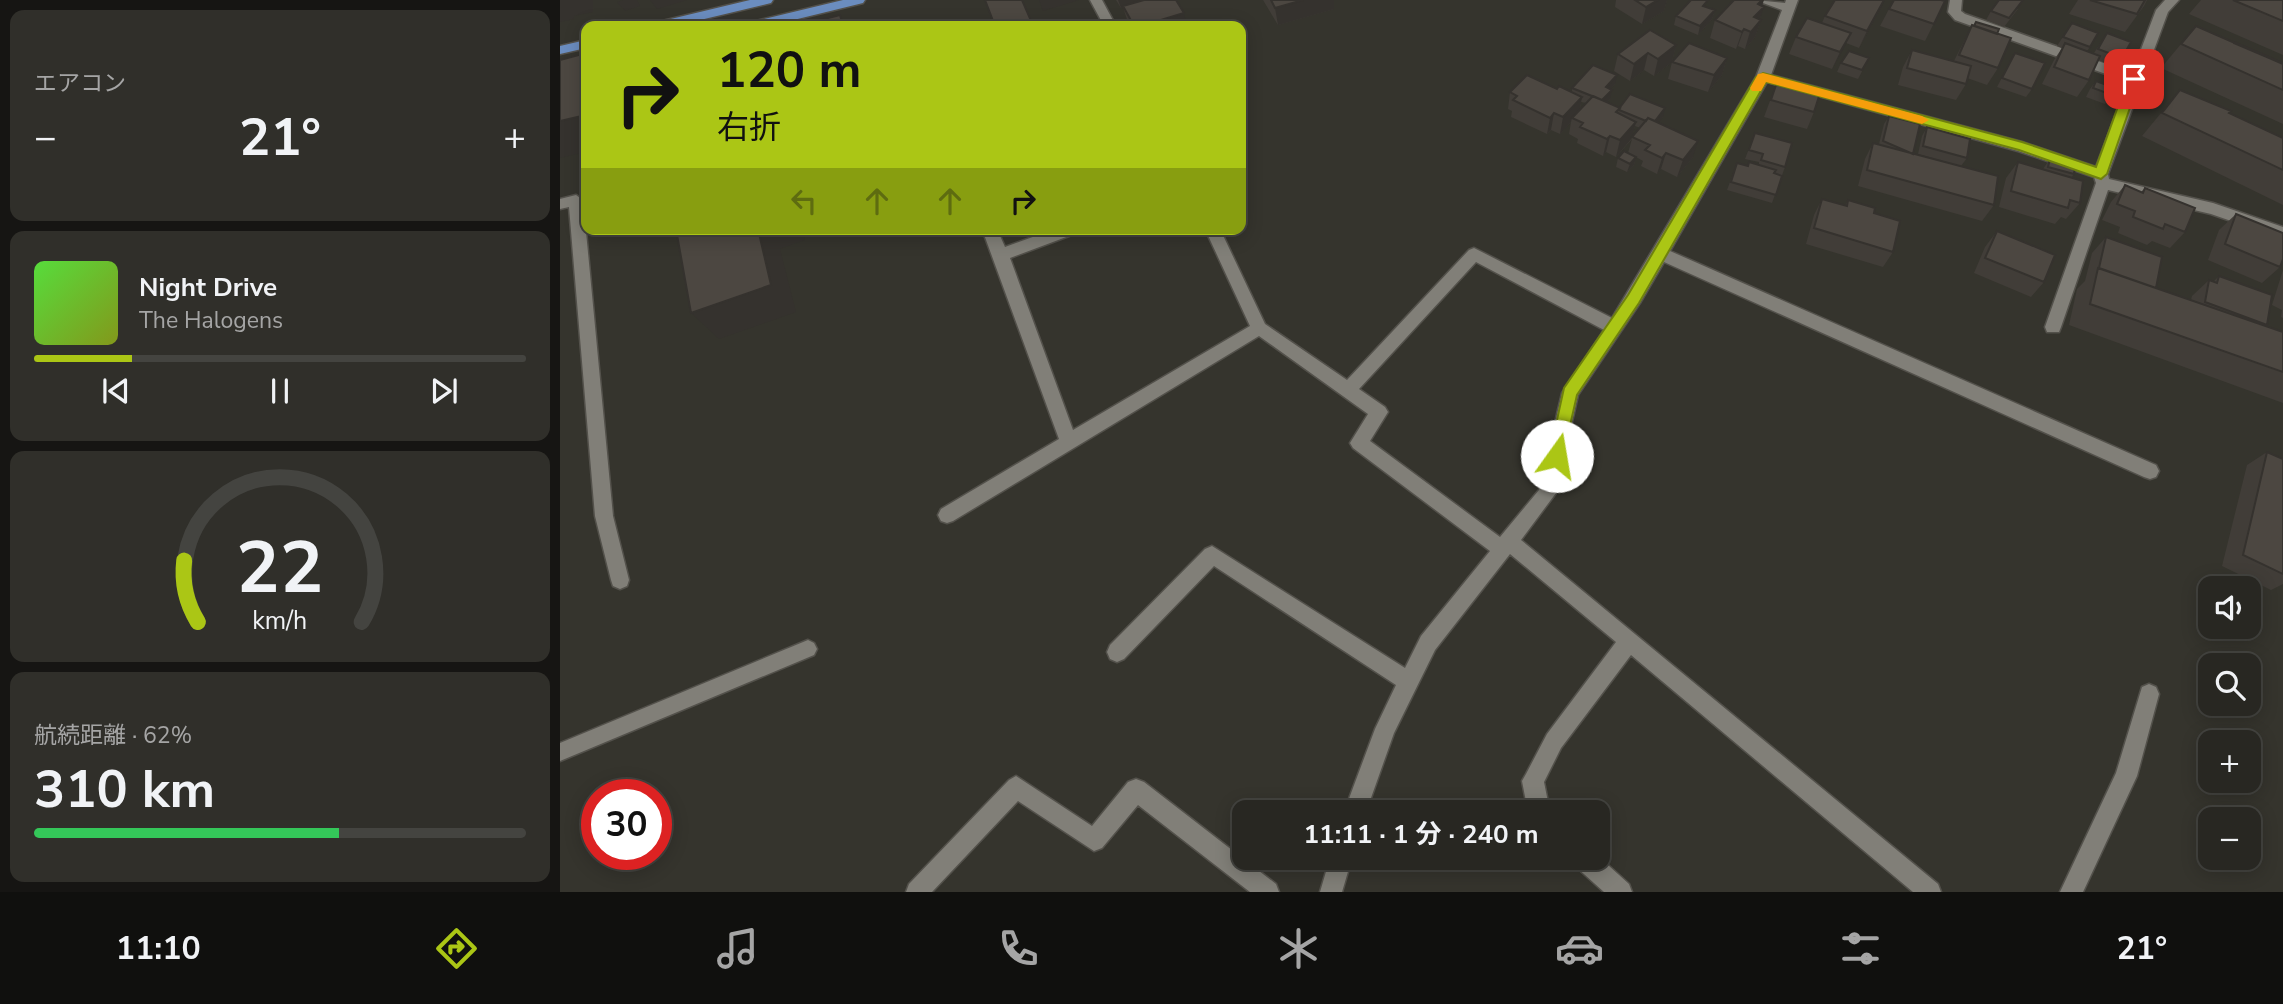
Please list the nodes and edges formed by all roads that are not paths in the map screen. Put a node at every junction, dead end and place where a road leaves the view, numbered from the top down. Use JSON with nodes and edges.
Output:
{"nodes":[{"id":1,"x":767,"y":0,"type":"edge"},
{"id":2,"x":859,"y":0,"type":"edge"},
{"id":3,"x":1096,"y":0,"type":"edge"},
{"id":4,"x":1761,"y":0,"type":"edge"},
{"id":5,"x":1956,"y":0,"type":"edge"},
{"id":6,"x":2173,"y":0,"type":"edge"},
{"id":7,"x":1791,"y":4,"type":"edge"},
{"id":8,"x":680,"y":21,"type":"edge"},
{"id":9,"x":773,"y":21,"type":"edge"},
{"id":10,"x":1107,"y":21,"type":"edge"},
{"id":11,"x":581,"y":45,"type":"edge"},
{"id":12,"x":560,"y":50,"type":"edge"},
{"id":13,"x":1763,"y":77,"type":"junction"},
{"id":14,"x":2134,"y":79,"type":"junction"},
{"id":15,"x":2102,"y":178,"type":"junction"},
{"id":16,"x":560,"y":204,"type":"edge"},
{"id":17,"x":2283,"y":233,"type":"edge"},
{"id":18,"x":992,"y":235,"type":"edge"},
{"id":19,"x":1056,"y":235,"type":"edge"},
{"id":20,"x":1215,"y":235,"type":"edge"},
{"id":21,"x":1659,"y":253,"type":"junction"},
{"id":22,"x":1001,"y":255,"type":"junction"},
{"id":23,"x":1614,"y":327,"type":"junction"},
{"id":24,"x":2053,"y":327,"type":"dead end"},
{"id":25,"x":1259,"y":328,"type":"junction"},
{"id":26,"x":1348,"y":390,"type":"junction"},
{"id":27,"x":1069,"y":442,"type":"junction"},
{"id":28,"x":2150,"y":471,"type":"dead end"},
{"id":29,"x":947,"y":515,"type":"dead end"},
{"id":30,"x":1505,"y":544,"type":"junction"},
{"id":31,"x":620,"y":580,"type":"dead end"},
{"id":32,"x":1629,"y":641,"type":"junction"},
{"id":33,"x":808,"y":649,"type":"dead end"},
{"id":34,"x":1118,"y":652,"type":"dead end"},
{"id":35,"x":1408,"y":681,"type":"junction"},
{"id":36,"x":2149,"y":694,"type":"dead end"},
{"id":37,"x":560,"y":752,"type":"edge"},
{"id":38,"x":1359,"y":800,"type":"edge"},
{"id":39,"x":1537,"y":800,"type":"edge"},
{"id":40,"x":1337,"y":870,"type":"edge"},
{"id":41,"x":1596,"y":870,"type":"edge"},
{"id":42,"x":917,"y":892,"type":"edge"},
{"id":43,"x":1268,"y":892,"type":"edge"},
{"id":44,"x":1331,"y":892,"type":"edge"},
{"id":45,"x":1621,"y":892,"type":"edge"},
{"id":46,"x":1930,"y":892,"type":"edge"},
{"id":47,"x":2071,"y":892,"type":"edge"}],
"edges":[{"from":1,"to":8,"type":"main road"},
{"from":2,"to":9,"type":"main road"},
{"from":3,"to":10,"type":"street"},
{"from":4,"to":7,"type":"street"},
{"from":5,"to":14,"type":"street"},
{"from":6,"to":14,"type":"street"},
{"from":7,"to":13,"type":"street"},
{"from":11,"to":12,"type":"main road"},
{"from":13,"to":15,"type":"street"},
{"from":13,"to":21,"type":"street"},
{"from":14,"to":15,"type":"street"},
{"from":15,"to":17,"type":"street"},
{"from":15,"to":24,"type":"street"},
{"from":16,"to":31,"type":"street"},
{"from":18,"to":22,"type":"street"},
{"from":19,"to":22,"type":"street"},
{"from":20,"to":25,"type":"street"},
{"from":21,"to":23,"type":"street"},
{"from":21,"to":28,"type":"street"},
{"from":22,"to":27,"type":"street"},
{"from":23,"to":26,"type":"street"},
{"from":23,"to":30,"type":"street"},
{"from":25,"to":26,"type":"street"},
{"from":25,"to":27,"type":"street"},
{"from":26,"to":30,"type":"street"},
{"from":27,"to":29,"type":"street"},
{"from":30,"to":32,"type":"street"},
{"from":30,"to":35,"type":"street"},
{"from":32,"to":39,"type":"street"},
{"from":32,"to":46,"type":"street"},
{"from":33,"to":37,"type":"lane"},
{"from":34,"to":35,"type":"street"},
{"from":35,"to":38,"type":"street"},
{"from":36,"to":47,"type":"street"},
{"from":40,"to":44,"type":"street"},
{"from":41,"to":45,"type":"street"},
{"from":42,"to":43,"type":"street"}]}
